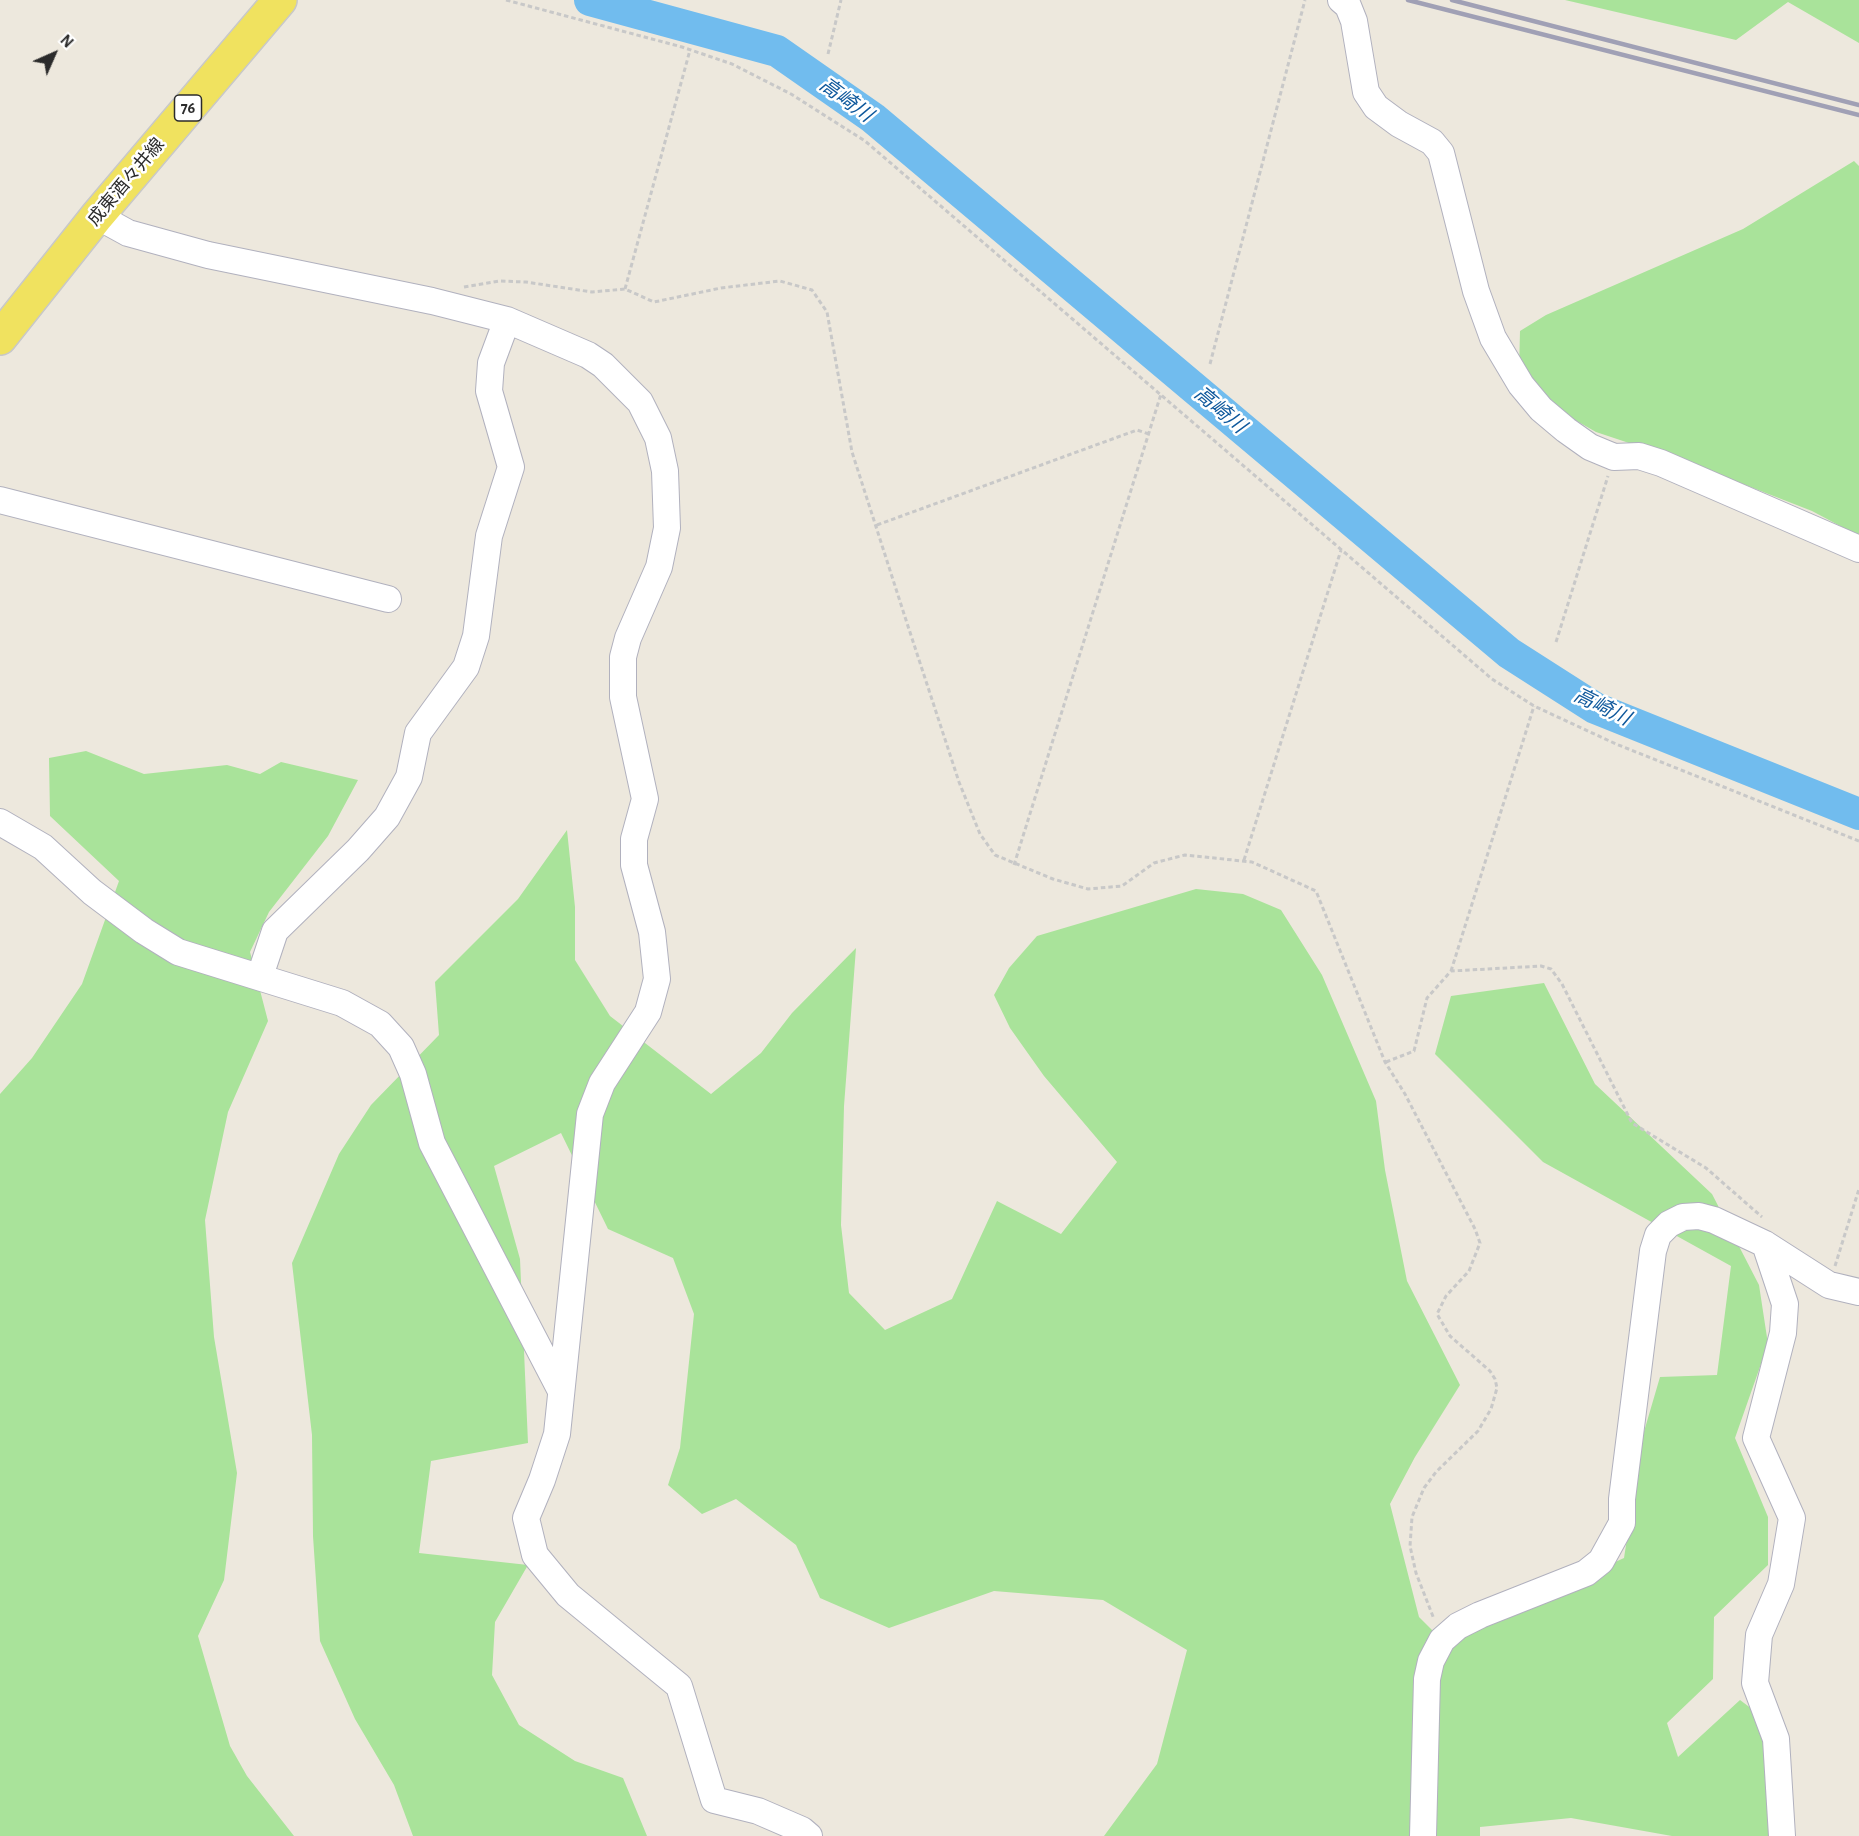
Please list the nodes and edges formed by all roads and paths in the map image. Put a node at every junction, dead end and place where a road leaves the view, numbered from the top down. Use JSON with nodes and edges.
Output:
{"nodes":[{"id":1,"x":280,"y":0,"type":"edge"},
{"id":2,"x":506,"y":0,"type":"edge"},
{"id":3,"x":841,"y":0,"type":"edge"},
{"id":4,"x":1305,"y":0,"type":"edge"},
{"id":5,"x":1341,"y":0,"type":"edge"},
{"id":6,"x":690,"y":50,"type":"junction"},
{"id":7,"x":828,"y":54,"type":"dead end"},
{"id":8,"x":97,"y":216,"type":"junction"},
{"id":9,"x":625,"y":289,"type":"junction"},
{"id":10,"x":432,"y":301,"type":"junction"},
{"id":11,"x":507,"y":320,"type":"junction"},
{"id":12,"x":0,"y":338,"type":"edge"},
{"id":13,"x":1210,"y":364,"type":"dead end"},
{"id":14,"x":1161,"y":393,"type":"junction"},
{"id":15,"x":1149,"y":434,"type":"junction"},
{"id":16,"x":1614,"y":458,"type":"junction"},
{"id":17,"x":0,"y":500,"type":"edge"},
{"id":18,"x":876,"y":525,"type":"junction"},
{"id":19,"x":1859,"y":549,"type":"edge"},
{"id":20,"x":1341,"y":550,"type":"junction"},
{"id":21,"x":388,"y":599,"type":"dead end"},
{"id":22,"x":1556,"y":642,"type":"dead end"},
{"id":23,"x":1534,"y":706,"type":"junction"},
{"id":24,"x":0,"y":822,"type":"edge"},
{"id":25,"x":1859,"y":842,"type":"edge"},
{"id":26,"x":1244,"y":860,"type":"junction"},
{"id":27,"x":1014,"y":865,"type":"junction"},
{"id":28,"x":1451,"y":971,"type":"junction"},
{"id":29,"x":260,"y":976,"type":"junction"},
{"id":30,"x":1385,"y":1062,"type":"junction"},
{"id":31,"x":1859,"y":1189,"type":"edge"},
{"id":32,"x":1766,"y":1234,"type":"junction"},
{"id":33,"x":1829,"y":1284,"type":"junction"},
{"id":34,"x":1859,"y":1292,"type":"edge"},
{"id":35,"x":561,"y":1389,"type":"junction"},
{"id":36,"x":1442,"y":1640,"type":"junction"},
{"id":37,"x":809,"y":1836,"type":"edge"},
{"id":38,"x":1423,"y":1836,"type":"edge"},
{"id":39,"x":1782,"y":1836,"type":"edge"}],
"edges":[{"from":1,"to":8,"type":"main road","name":"成東酒々井線","number":"76"},
{"from":2,"to":6,"type":"path"},
{"from":3,"to":7,"type":"path"},
{"from":4,"to":13,"type":"path"},
{"from":5,"to":16,"type":"street"},
{"from":6,"to":9,"type":"path"},
{"from":6,"to":14,"type":"path"},
{"from":8,"to":10,"type":"street"},
{"from":8,"to":12,"type":"main road","name":"成東酒々井線","number":"76"},
{"from":9,"to":10,"type":"path"},
{"from":9,"to":18,"type":"path"},
{"from":10,"to":11,"type":"street"},
{"from":11,"to":29,"type":"street"},
{"from":11,"to":35,"type":"street"},
{"from":14,"to":15,"type":"path"},
{"from":14,"to":20,"type":"path"},
{"from":15,"to":18,"type":"path"},
{"from":15,"to":27,"type":"path"},
{"from":16,"to":19,"type":"street"},
{"from":16,"to":22,"type":"path"},
{"from":17,"to":21,"type":"street"},
{"from":18,"to":27,"type":"path"},
{"from":20,"to":23,"type":"path"},
{"from":20,"to":26,"type":"path"},
{"from":23,"to":25,"type":"path"},
{"from":23,"to":28,"type":"path"},
{"from":24,"to":29,"type":"street"},
{"from":26,"to":27,"type":"path"},
{"from":26,"to":30,"type":"path"},
{"from":28,"to":30,"type":"path"},
{"from":28,"to":32,"type":"path"},
{"from":29,"to":35,"type":"street"},
{"from":30,"to":36,"type":"path"},
{"from":31,"to":33,"type":"path"},
{"from":32,"to":33,"type":"street"},
{"from":32,"to":36,"type":"street"},
{"from":32,"to":39,"type":"street"},
{"from":33,"to":34,"type":"street"},
{"from":35,"to":37,"type":"street"},
{"from":36,"to":38,"type":"street"}]}
